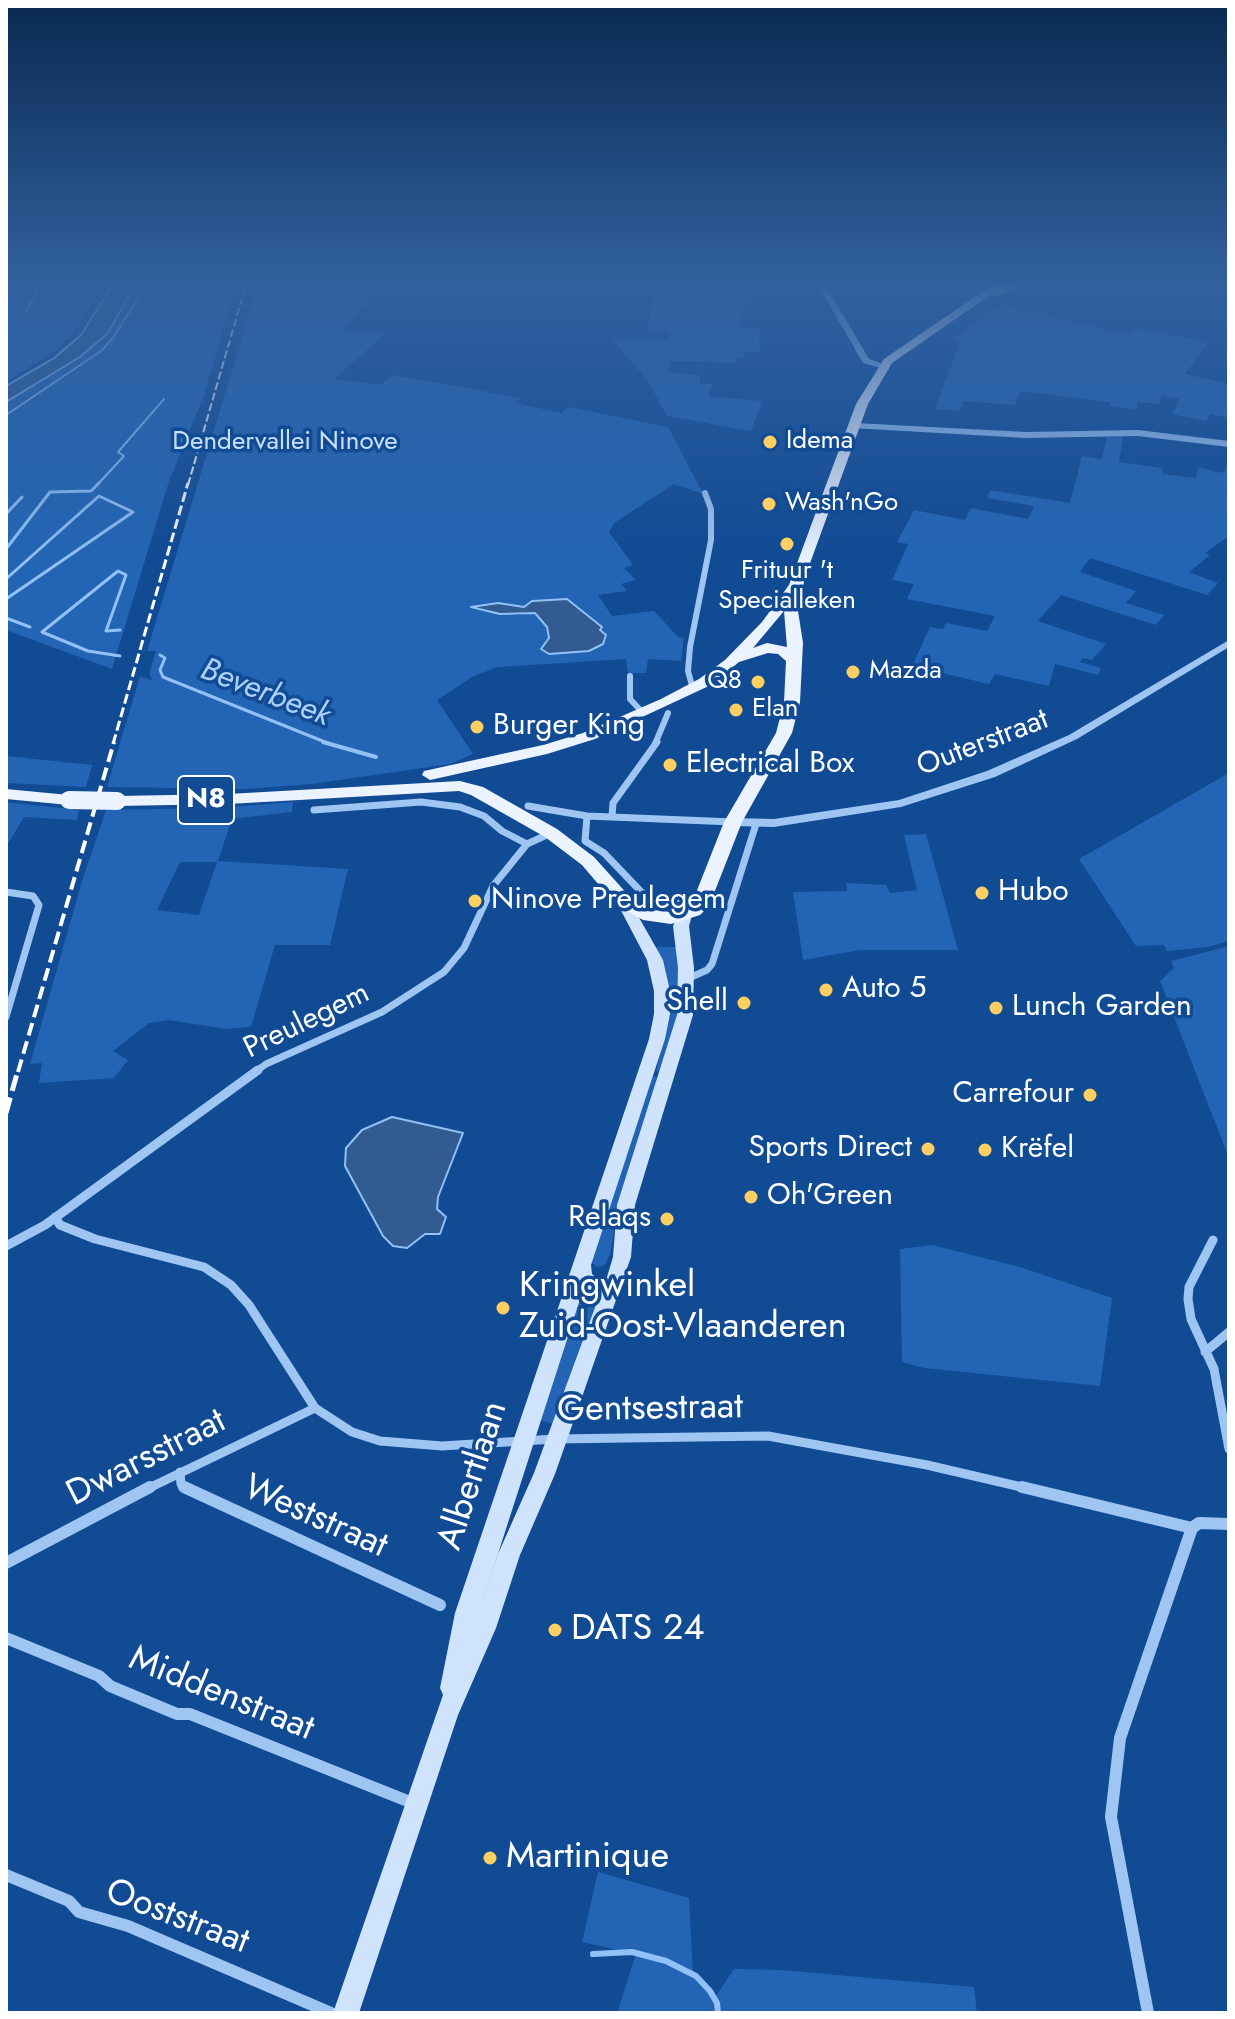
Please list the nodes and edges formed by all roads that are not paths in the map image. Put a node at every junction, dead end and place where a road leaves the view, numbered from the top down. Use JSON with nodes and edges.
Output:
{"nodes":[{"id":1,"x":881,"y":375,"type":"edge"},
{"id":2,"x":857,"y":421,"type":"junction"},
{"id":3,"x":1229,"y":444,"type":"edge"},
{"id":4,"x":705,"y":493,"type":"dead end"},
{"id":5,"x":798,"y":577,"type":"junction"},
{"id":6,"x":1229,"y":643,"type":"edge"},
{"id":7,"x":794,"y":660,"type":"junction"},
{"id":8,"x":730,"y":663,"type":"junction"},
{"id":9,"x":630,"y":676,"type":"dead end"},
{"id":10,"x":693,"y":689,"type":"junction"},
{"id":11,"x":643,"y":713,"type":"junction"},
{"id":12,"x":668,"y":713,"type":"dead end"},
{"id":13,"x":496,"y":762,"type":"junction"},
{"id":14,"x":477,"y":791,"type":"junction"},
{"id":15,"x":295,"y":793,"type":"junction"},
{"id":16,"x":6,"y":794,"type":"edge"},
{"id":17,"x":528,"y":806,"type":"dead end"},
{"id":18,"x":314,"y":810,"type":"dead end"},
{"id":19,"x":587,"y":816,"type":"junction"},
{"id":20,"x":612,"y":817,"type":"junction"},
{"id":21,"x":733,"y":822,"type":"junction"},
{"id":22,"x":756,"y":824,"type":"junction"},
{"id":23,"x":551,"y":833,"type":"junction"},
{"id":24,"x":527,"y":844,"type":"junction"},
{"id":25,"x":6,"y":892,"type":"edge"},
{"id":26,"x":623,"y":901,"type":"junction"},
{"id":27,"x":687,"y":905,"type":"junction"},
{"id":28,"x":686,"y":979,"type":"junction"},
{"id":29,"x":6,"y":1017,"type":"edge"},
{"id":30,"x":55,"y":1217,"type":"junction"},
{"id":31,"x":1213,"y":1240,"type":"dead end"},
{"id":32,"x":6,"y":1246,"type":"edge"},
{"id":33,"x":582,"y":1265,"type":"junction"},
{"id":34,"x":614,"y":1283,"type":"junction"},
{"id":35,"x":1229,"y":1332,"type":"edge"},
{"id":36,"x":1205,"y":1352,"type":"junction"},
{"id":37,"x":315,"y":1408,"type":"junction"},
{"id":38,"x":555,"y":1439,"type":"junction"},
{"id":39,"x":524,"y":1441,"type":"junction"},
{"id":40,"x":1229,"y":1449,"type":"edge"},
{"id":41,"x":180,"y":1472,"type":"junction"},
{"id":42,"x":1229,"y":1524,"type":"edge"},
{"id":43,"x":1192,"y":1528,"type":"junction"},
{"id":44,"x":6,"y":1563,"type":"edge"},
{"id":45,"x":440,"y":1605,"type":"dead end"},
{"id":46,"x":6,"y":1638,"type":"edge"},
{"id":47,"x":447,"y":1713,"type":"junction"},
{"id":48,"x":416,"y":1804,"type":"junction"},
{"id":49,"x":6,"y":1875,"type":"edge"},
{"id":50,"x":331,"y":2013,"type":"edge"},
{"id":51,"x":346,"y":2013,"type":"edge"},
{"id":52,"x":1148,"y":2013,"type":"edge"}],
"edges":[{"from":1,"to":2,"type":"main road","number":"N8"},
{"from":2,"to":3,"type":"street"},
{"from":2,"to":5,"type":"main road","number":"N8"},
{"from":4,"to":10,"type":"street"},
{"from":5,"to":7,"type":"main road","number":"N8"},
{"from":5,"to":8,"type":"main road","number":"N8"},
{"from":6,"to":22,"type":"street","name":"Outerstraat"},
{"from":7,"to":8,"type":"main road"},
{"from":7,"to":21,"type":"main road","number":"N8"},
{"from":8,"to":10,"type":"main road","number":"N8"},
{"from":9,"to":11,"type":"street"},
{"from":10,"to":11,"type":"main road","number":"N8"},
{"from":11,"to":13,"type":"main road","number":"N8"},
{"from":12,"to":20,"type":"street"},
{"from":13,"to":14,"type":"main road"},
{"from":13,"to":15,"type":"main road","number":"N8"},
{"from":14,"to":15,"type":"main road","number":"N8"},
{"from":14,"to":23,"type":"main road","name":"Albertlaan","number":"N8"},
{"from":15,"to":16,"type":"main road","number":"N8","bridge":true},
{"from":17,"to":19,"type":"street"},
{"from":18,"to":24,"type":"street"},
{"from":19,"to":20,"type":"street"},
{"from":19,"to":27,"type":"street"},
{"from":20,"to":21,"type":"street"},
{"from":21,"to":22,"type":"street","name":"Outerstraat"},
{"from":21,"to":27,"type":"main road","number":"N8"},
{"from":22,"to":28,"type":"street"},
{"from":23,"to":24,"type":"street","name":"Preulegem"},
{"from":23,"to":26,"type":"main road","name":"Albertlaan","number":"N8"},
{"from":24,"to":30,"type":"street","name":"Preulegem"},
{"from":25,"to":29,"type":"street"},
{"from":26,"to":27,"type":"main road","name":"Albertlaan","number":"N8"},
{"from":26,"to":33,"type":"main road","name":"Albertlaan"},
{"from":27,"to":28,"type":"main road","name":"Albertlaan"},
{"from":28,"to":34,"type":"main road","name":"Albertlaan"},
{"from":30,"to":32,"type":"street","name":"Preulegem"},
{"from":30,"to":37,"type":"street","name":"Gentsestraat"},
{"from":31,"to":36,"type":"street"},
{"from":33,"to":34,"type":"main road"},
{"from":33,"to":39,"type":"main road","name":"Albertlaan"},
{"from":34,"to":38,"type":"main road","name":"Albertlaan"},
{"from":35,"to":36,"type":"street"},
{"from":36,"to":40,"type":"street"},
{"from":37,"to":39,"type":"street","name":"Gentsestraat"},
{"from":37,"to":41,"type":"street","name":"Dwarsstraat"},
{"from":38,"to":39,"type":"street","name":"Gentsestraat"},
{"from":38,"to":43,"type":"street","name":"Gentsestraat"},
{"from":38,"to":47,"type":"main road","name":"Albertlaan"},
{"from":39,"to":47,"type":"main road","name":"Albertlaan"},
{"from":41,"to":44,"type":"street","name":"Dwarsstraat"},
{"from":41,"to":45,"type":"street","name":"Weststraat"},
{"from":42,"to":43,"type":"street","name":"Gentsestraat"},
{"from":43,"to":52,"type":"street"},
{"from":46,"to":48,"type":"street","name":"Middenstraat"},
{"from":47,"to":48,"type":"main road","name":"Albertlaan"},
{"from":48,"to":51,"type":"main road","name":"Albertlaan"},
{"from":49,"to":50,"type":"street","name":"Ooststraat"}]}
